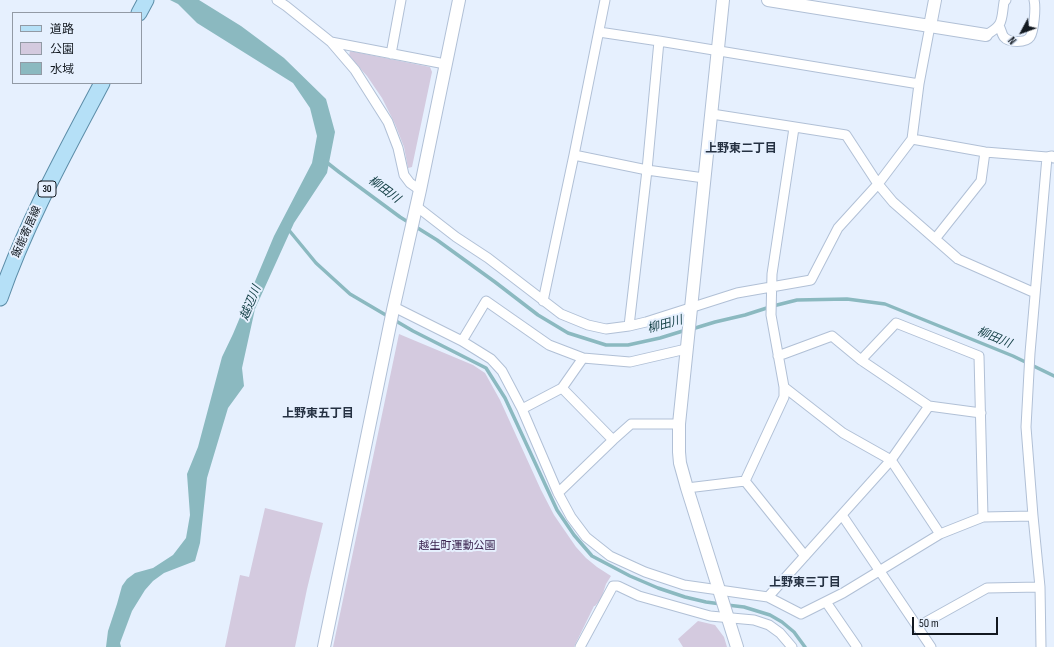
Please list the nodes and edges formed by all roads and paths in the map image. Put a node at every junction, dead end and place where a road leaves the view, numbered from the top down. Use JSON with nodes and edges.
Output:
{"nodes":[{"id":1,"x":146,"y":0,"type":"edge"},
{"id":2,"x":277,"y":0,"type":"edge"},
{"id":3,"x":401,"y":0,"type":"edge"},
{"id":4,"x":459,"y":0,"type":"edge"},
{"id":5,"x":605,"y":0,"type":"edge"},
{"id":6,"x":724,"y":0,"type":"edge"},
{"id":7,"x":768,"y":0,"type":"edge"},
{"id":8,"x":935,"y":0,"type":"edge"},
{"id":9,"x":1006,"y":0,"type":"edge"},
{"id":10,"x":1034,"y":0,"type":"edge"},
{"id":11,"x":286,"y":3,"type":"edge"},
{"id":12,"x":140,"y":12,"type":"edge"},
{"id":13,"x":930,"y":26,"type":"junction"},
{"id":14,"x":999,"y":26,"type":"junction"},
{"id":15,"x":599,"y":32,"type":"junction"},
{"id":16,"x":986,"y":35,"type":"junction"},
{"id":17,"x":659,"y":41,"type":"junction"},
{"id":18,"x":1012,"y":41,"type":"junction"},
{"id":19,"x":331,"y":42,"type":"junction"},
{"id":20,"x":718,"y":51,"type":"junction"},
{"id":21,"x":391,"y":54,"type":"junction"},
{"id":22,"x":445,"y":64,"type":"junction"},
{"id":23,"x":101,"y":84,"type":"edge"},
{"id":24,"x":919,"y":84,"type":"junction"},
{"id":25,"x":712,"y":114,"type":"junction"},
{"id":26,"x":794,"y":128,"type":"junction"},
{"id":27,"x":912,"y":139,"type":"junction"},
{"id":28,"x":985,"y":152,"type":"junction"},
{"id":29,"x":574,"y":155,"type":"junction"},
{"id":30,"x":1051,"y":157,"type":"edge"},
{"id":31,"x":647,"y":170,"type":"junction"},
{"id":32,"x":704,"y":178,"type":"junction"},
{"id":33,"x":878,"y":184,"type":"junction"},
{"id":34,"x":420,"y":190,"type":"junction"},
{"id":35,"x":416,"y":209,"type":"junction"},
{"id":36,"x":935,"y":239,"type":"junction"},
{"id":37,"x":772,"y":287,"type":"junction"},
{"id":38,"x":1035,"y":293,"type":"junction"},
{"id":39,"x":0,"y":298,"type":"edge"},
{"id":40,"x":543,"y":300,"type":"junction"},
{"id":41,"x":394,"y":308,"type":"junction"},
{"id":42,"x":691,"y":312,"type":"junction"},
{"id":43,"x":629,"y":326,"type":"junction"},
{"id":44,"x":462,"y":341,"type":"junction"},
{"id":45,"x":687,"y":344,"type":"junction"},
{"id":46,"x":778,"y":356,"type":"junction"},
{"id":47,"x":583,"y":358,"type":"junction"},
{"id":48,"x":861,"y":360,"type":"junction"},
{"id":49,"x":784,"y":387,"type":"junction"},
{"id":50,"x":562,"y":388,"type":"junction"},
{"id":51,"x":929,"y":406,"type":"junction"},
{"id":52,"x":522,"y":409,"type":"junction"},
{"id":53,"x":981,"y":413,"type":"junction"},
{"id":54,"x":679,"y":424,"type":"junction"},
{"id":55,"x":613,"y":440,"type":"junction"},
{"id":56,"x":891,"y":460,"type":"junction"},
{"id":57,"x":745,"y":482,"type":"junction"},
{"id":58,"x":686,"y":488,"type":"junction"},
{"id":59,"x":558,"y":493,"type":"junction"},
{"id":60,"x":842,"y":515,"type":"junction"},
{"id":61,"x":1033,"y":516,"type":"junction"},
{"id":62,"x":983,"y":517,"type":"junction"},
{"id":63,"x":940,"y":534,"type":"junction"},
{"id":64,"x":805,"y":556,"type":"junction"},
{"id":65,"x":879,"y":571,"type":"junction"},
{"id":66,"x":1040,"y":586,"type":"junction"},
{"id":67,"x":719,"y":593,"type":"junction"},
{"id":68,"x":768,"y":597,"type":"junction"},
{"id":69,"x":826,"y":602,"type":"junction"},
{"id":70,"x":726,"y":614,"type":"junction"},
{"id":71,"x":917,"y":627,"type":"junction"},
{"id":72,"x":324,"y":647,"type":"edge"},
{"id":73,"x":580,"y":647,"type":"edge"},
{"id":74,"x":737,"y":647,"type":"edge"},
{"id":75,"x":792,"y":647,"type":"edge"},
{"id":76,"x":857,"y":647,"type":"edge"},
{"id":77,"x":931,"y":647,"type":"edge"},
{"id":78,"x":1041,"y":647,"type":"edge"}],
"edges":[{"from":1,"to":12,"type":"main road"},
{"from":2,"to":11,"type":"street"},
{"from":3,"to":21,"type":"street"},
{"from":4,"to":22,"type":"street"},
{"from":5,"to":15,"type":"street"},
{"from":6,"to":20,"type":"street"},
{"from":7,"to":13,"type":"street"},
{"from":8,"to":13,"type":"street"},
{"from":9,"to":14,"type":"street"},
{"from":10,"to":18,"type":"street"},
{"from":11,"to":19,"type":"street"},
{"from":13,"to":16,"type":"street"},
{"from":13,"to":24,"type":"street"},
{"from":14,"to":16,"type":"street"},
{"from":14,"to":18,"type":"street"},
{"from":15,"to":17,"type":"street"},
{"from":15,"to":29,"type":"street"},
{"from":16,"to":18,"type":"street"},
{"from":17,"to":20,"type":"street"},
{"from":17,"to":31,"type":"street"},
{"from":19,"to":21,"type":"street"},
{"from":19,"to":34,"type":"street"},
{"from":20,"to":24,"type":"street"},
{"from":20,"to":25,"type":"street"},
{"from":21,"to":22,"type":"street"},
{"from":22,"to":34,"type":"street"},
{"from":23,"to":39,"type":"main road","name":"飯能寄居線","number":"30"},
{"from":24,"to":27,"type":"street"},
{"from":25,"to":26,"type":"street"},
{"from":25,"to":32,"type":"street"},
{"from":26,"to":33,"type":"street"},
{"from":26,"to":37,"type":"street"},
{"from":27,"to":28,"type":"street"},
{"from":27,"to":33,"type":"street"},
{"from":28,"to":30,"type":"street"},
{"from":28,"to":36,"type":"street"},
{"from":29,"to":31,"type":"street"},
{"from":29,"to":40,"type":"street"},
{"from":30,"to":38,"type":"street"},
{"from":31,"to":32,"type":"street"},
{"from":31,"to":43,"type":"street"},
{"from":32,"to":42,"type":"street"},
{"from":33,"to":36,"type":"street"},
{"from":33,"to":37,"type":"street"},
{"from":34,"to":35,"type":"street"},
{"from":35,"to":40,"type":"street"},
{"from":35,"to":41,"type":"street"},
{"from":36,"to":38,"type":"street"},
{"from":37,"to":42,"type":"street"},
{"from":37,"to":46,"type":"street"},
{"from":38,"to":61,"type":"street"},
{"from":40,"to":43,"type":"street"},
{"from":41,"to":44,"type":"street"},
{"from":41,"to":72,"type":"street"},
{"from":42,"to":43,"type":"street"},
{"from":42,"to":45,"type":"street"},
{"from":44,"to":47,"type":"street"},
{"from":44,"to":52,"type":"street"},
{"from":45,"to":47,"type":"street"},
{"from":45,"to":54,"type":"street"},
{"from":46,"to":48,"type":"street"},
{"from":46,"to":49,"type":"street"},
{"from":47,"to":50,"type":"street"},
{"from":48,"to":51,"type":"street"},
{"from":48,"to":53,"type":"street"},
{"from":49,"to":56,"type":"street"},
{"from":49,"to":57,"type":"street"},
{"from":50,"to":52,"type":"street"},
{"from":50,"to":55,"type":"street"},
{"from":51,"to":53,"type":"street"},
{"from":51,"to":56,"type":"street"},
{"from":52,"to":59,"type":"street"},
{"from":53,"to":62,"type":"street"},
{"from":54,"to":55,"type":"street"},
{"from":54,"to":58,"type":"street"},
{"from":55,"to":59,"type":"street"},
{"from":56,"to":60,"type":"street"},
{"from":56,"to":63,"type":"street"},
{"from":57,"to":58,"type":"street"},
{"from":57,"to":64,"type":"street"},
{"from":58,"to":67,"type":"street"},
{"from":59,"to":67,"type":"street"},
{"from":60,"to":64,"type":"street"},
{"from":60,"to":65,"type":"street"},
{"from":61,"to":62,"type":"street"},
{"from":61,"to":66,"type":"street"},
{"from":62,"to":63,"type":"street"},
{"from":63,"to":65,"type":"street"},
{"from":64,"to":68,"type":"street"},
{"from":65,"to":69,"type":"street"},
{"from":65,"to":71,"type":"street"},
{"from":66,"to":71,"type":"street"},
{"from":66,"to":78,"type":"street"},
{"from":67,"to":68,"type":"street"},
{"from":67,"to":70,"type":"street"},
{"from":68,"to":69,"type":"street"},
{"from":69,"to":76,"type":"street"},
{"from":70,"to":73,"type":"street"},
{"from":70,"to":74,"type":"street"},
{"from":70,"to":75,"type":"street"},
{"from":71,"to":77,"type":"street"}]}
